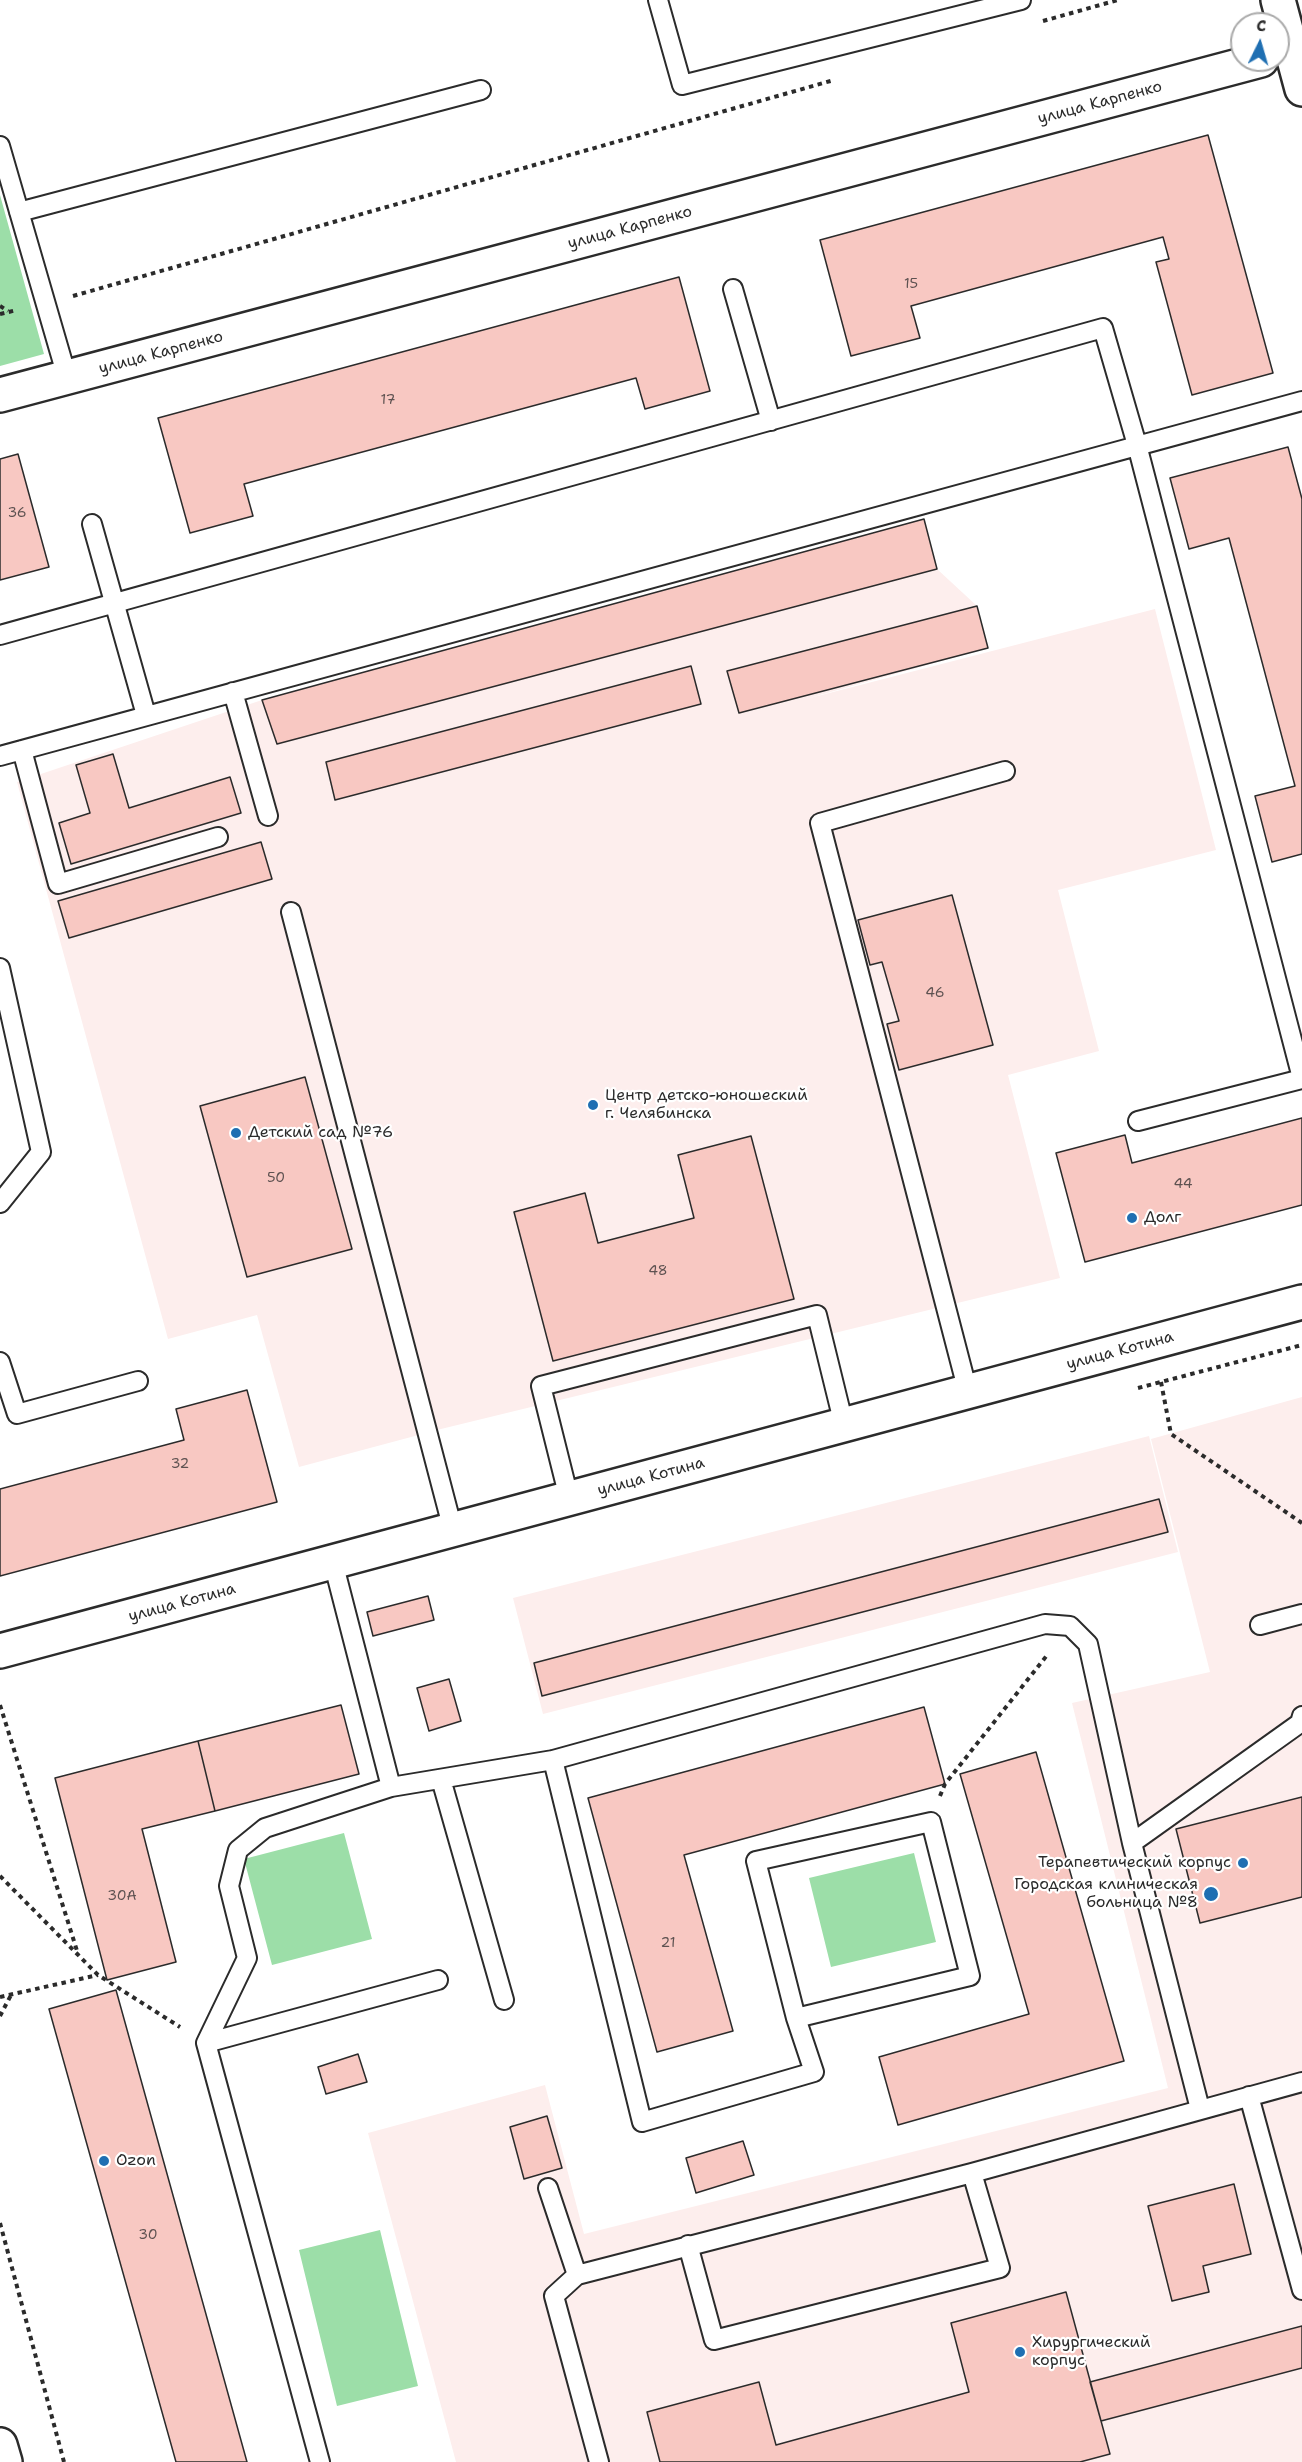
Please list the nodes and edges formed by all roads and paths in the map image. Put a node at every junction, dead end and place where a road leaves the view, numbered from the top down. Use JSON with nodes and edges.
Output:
{"nodes":[{"id":1,"x":658,"y":0,"type":"edge"},
{"id":2,"x":1021,"y":0,"type":"edge"},
{"id":3,"x":1118,"y":0,"type":"edge"},
{"id":4,"x":1278,"y":0,"type":"edge"},
{"id":5,"x":1037,"y":23,"type":"dead end"},
{"id":6,"x":1291,"y":52,"type":"edge"},
{"id":7,"x":1230,"y":68,"type":"edge"},
{"id":8,"x":841,"y":78,"type":"dead end"},
{"id":9,"x":1302,"y":89,"type":"edge"},
{"id":10,"x":481,"y":90,"type":"dead end"},
{"id":11,"x":0,"y":146,"type":"edge"},
{"id":12,"x":19,"y":212,"type":"junction"},
{"id":13,"x":734,"y":289,"type":"dead end"},
{"id":14,"x":46,"y":304,"type":"junction"},
{"id":15,"x":0,"y":306,"type":"edge"},
{"id":16,"x":9,"y":312,"type":"junction"},
{"id":17,"x":0,"y":315,"type":"edge"},
{"id":18,"x":68,"y":377,"type":"junction"},
{"id":19,"x":0,"y":395,"type":"edge"},
{"id":20,"x":1302,"y":401,"type":"edge"},
{"id":21,"x":771,"y":420,"type":"junction"},
{"id":22,"x":1137,"y":445,"type":"junction"},
{"id":23,"x":92,"y":524,"type":"dead end"},
{"id":24,"x":113,"y":603,"type":"junction"},
{"id":25,"x":0,"y":635,"type":"edge"},
{"id":26,"x":233,"y":692,"type":"junction"},
{"id":27,"x":147,"y":715,"type":"junction"},
{"id":28,"x":22,"y":750,"type":"junction"},
{"id":29,"x":0,"y":756,"type":"edge"},
{"id":30,"x":1005,"y":771,"type":"dead end"},
{"id":31,"x":268,"y":816,"type":"dead end"},
{"id":32,"x":218,"y":837,"type":"dead end"},
{"id":33,"x":291,"y":912,"type":"dead end"},
{"id":34,"x":0,"y":968,"type":"edge"},
{"id":35,"x":1302,"y":1078,"type":"edge"},
{"id":36,"x":1138,"y":1121,"type":"dead end"},
{"id":37,"x":0,"y":1203,"type":"edge"},
{"id":38,"x":1302,"y":1302,"type":"edge"},
{"id":39,"x":0,"y":1362,"type":"edge"},
{"id":40,"x":138,"y":1381,"type":"dead end"},
{"id":41,"x":1161,"y":1382,"type":"dead end"},
{"id":42,"x":968,"y":1392,"type":"junction"},
{"id":43,"x":844,"y":1425,"type":"junction"},
{"id":44,"x":569,"y":1498,"type":"junction"},
{"id":45,"x":1302,"y":1523,"type":"edge"},
{"id":46,"x":453,"y":1530,"type":"junction"},
{"id":47,"x":333,"y":1562,"type":"junction"},
{"id":48,"x":1302,"y":1615,"type":"edge"},
{"id":49,"x":1260,"y":1625,"type":"dead end"},
{"id":50,"x":1070,"y":1626,"type":"junction"},
{"id":51,"x":0,"y":1652,"type":"edge"},
{"id":52,"x":0,"y":1705,"type":"edge"},
{"id":53,"x":1302,"y":1716,"type":"edge"},
{"id":54,"x":554,"y":1760,"type":"junction"},
{"id":55,"x":441,"y":1779,"type":"junction"},
{"id":56,"x":391,"y":1787,"type":"junction"},
{"id":57,"x":931,"y":1822,"type":"junction"},
{"id":58,"x":1132,"y":1844,"type":"junction"},
{"id":59,"x":0,"y":1876,"type":"edge"},
{"id":60,"x":78,"y":1955,"type":"junction"},
{"id":61,"x":98,"y":1975,"type":"junction"},
{"id":62,"x":438,"y":1980,"type":"dead end"},
{"id":63,"x":11,"y":1994,"type":"junction"},
{"id":64,"x":0,"y":1997,"type":"edge"},
{"id":65,"x":504,"y":2000,"type":"dead end"},
{"id":66,"x":0,"y":2016,"type":"edge"},
{"id":67,"x":796,"y":2018,"type":"junction"},
{"id":68,"x":206,"y":2043,"type":"junction"},
{"id":69,"x":1302,"y":2082,"type":"edge"},
{"id":70,"x":1249,"y":2096,"type":"junction"},
{"id":71,"x":1200,"y":2109,"type":"junction"},
{"id":72,"x":972,"y":2173,"type":"junction"},
{"id":73,"x":548,"y":2188,"type":"dead end"},
{"id":74,"x":0,"y":2223,"type":"edge"},
{"id":75,"x":688,"y":2245,"type":"junction"},
{"id":76,"x":577,"y":2275,"type":"junction"},
{"id":77,"x":1302,"y":2290,"type":"edge"},
{"id":78,"x":0,"y":2445,"type":"edge"},
{"id":79,"x":5,"y":2462,"type":"edge"},
{"id":80,"x":64,"y":2462,"type":"edge"},
{"id":81,"x":320,"y":2462,"type":"edge"},
{"id":82,"x":599,"y":2462,"type":"edge"}],
"edges":[{"from":1,"to":2,"type":"lane"},
{"from":3,"to":5,"type":"path"},
{"from":4,"to":6,"type":"street"},
{"from":6,"to":9,"type":"street"},
{"from":7,"to":18,"type":"street","name":"улица Карпенко"},
{"from":8,"to":14,"type":"path"},
{"from":10,"to":12,"type":"lane"},
{"from":11,"to":12,"type":"lane"},
{"from":12,"to":14,"type":"lane"},
{"from":13,"to":21,"type":"lane"},
{"from":14,"to":16,"type":"path"},
{"from":14,"to":18,"type":"lane"},
{"from":15,"to":16,"type":"path"},
{"from":16,"to":17,"type":"path"},
{"from":18,"to":19,"type":"street","name":"улица Карпенко"},
{"from":20,"to":22,"type":"lane"},
{"from":21,"to":22,"type":"lane"},
{"from":21,"to":24,"type":"lane"},
{"from":22,"to":26,"type":"lane"},
{"from":22,"to":35,"type":"lane"},
{"from":23,"to":24,"type":"lane"},
{"from":24,"to":25,"type":"lane"},
{"from":24,"to":27,"type":"lane"},
{"from":26,"to":27,"type":"lane"},
{"from":26,"to":31,"type":"lane"},
{"from":27,"to":28,"type":"lane"},
{"from":28,"to":29,"type":"lane"},
{"from":28,"to":32,"type":"lane"},
{"from":30,"to":42,"type":"lane"},
{"from":33,"to":46,"type":"lane"},
{"from":34,"to":37,"type":"lane"},
{"from":35,"to":36,"type":"lane"},
{"from":38,"to":42,"type":"street","name":"улица Котина"},
{"from":39,"to":40,"type":"lane"},
{"from":41,"to":45,"type":"path"},
{"from":42,"to":43,"type":"street","name":"улица Котина"},
{"from":43,"to":44,"type":"street","name":"улица Котина"},
{"from":43,"to":44,"type":"lane"},
{"from":44,"to":46,"type":"street","name":"улица Котина"},
{"from":46,"to":47,"type":"street","name":"улица Котина"},
{"from":47,"to":51,"type":"street","name":"улица Котина"},
{"from":47,"to":56,"type":"lane"},
{"from":48,"to":49,"type":"lane"},
{"from":50,"to":54,"type":"lane"},
{"from":50,"to":57,"type":"path"},
{"from":50,"to":58,"type":"lane"},
{"from":52,"to":60,"type":"path"},
{"from":53,"to":58,"type":"lane"},
{"from":54,"to":55,"type":"lane"},
{"from":54,"to":67,"type":"lane"},
{"from":55,"to":56,"type":"lane"},
{"from":55,"to":65,"type":"lane"},
{"from":56,"to":68,"type":"lane"},
{"from":57,"to":67,"type":"lane"},
{"from":57,"to":67,"type":"lane"},
{"from":58,"to":71,"type":"lane"},
{"from":59,"to":60,"type":"path"},
{"from":60,"to":61,"type":"path"},
{"from":61,"to":63,"type":"path"},
{"from":61,"to":68,"type":"path"},
{"from":62,"to":68,"type":"lane"},
{"from":63,"to":64,"type":"path"},
{"from":63,"to":66,"type":"path"},
{"from":68,"to":81,"type":"lane"},
{"from":69,"to":70,"type":"lane"},
{"from":70,"to":71,"type":"lane"},
{"from":70,"to":77,"type":"lane"},
{"from":71,"to":72,"type":"lane"},
{"from":72,"to":75,"type":"lane"},
{"from":72,"to":75,"type":"lane"},
{"from":73,"to":76,"type":"lane"},
{"from":74,"to":80,"type":"path"},
{"from":75,"to":76,"type":"lane"},
{"from":76,"to":82,"type":"lane"},
{"from":78,"to":79,"type":"street"}]}
